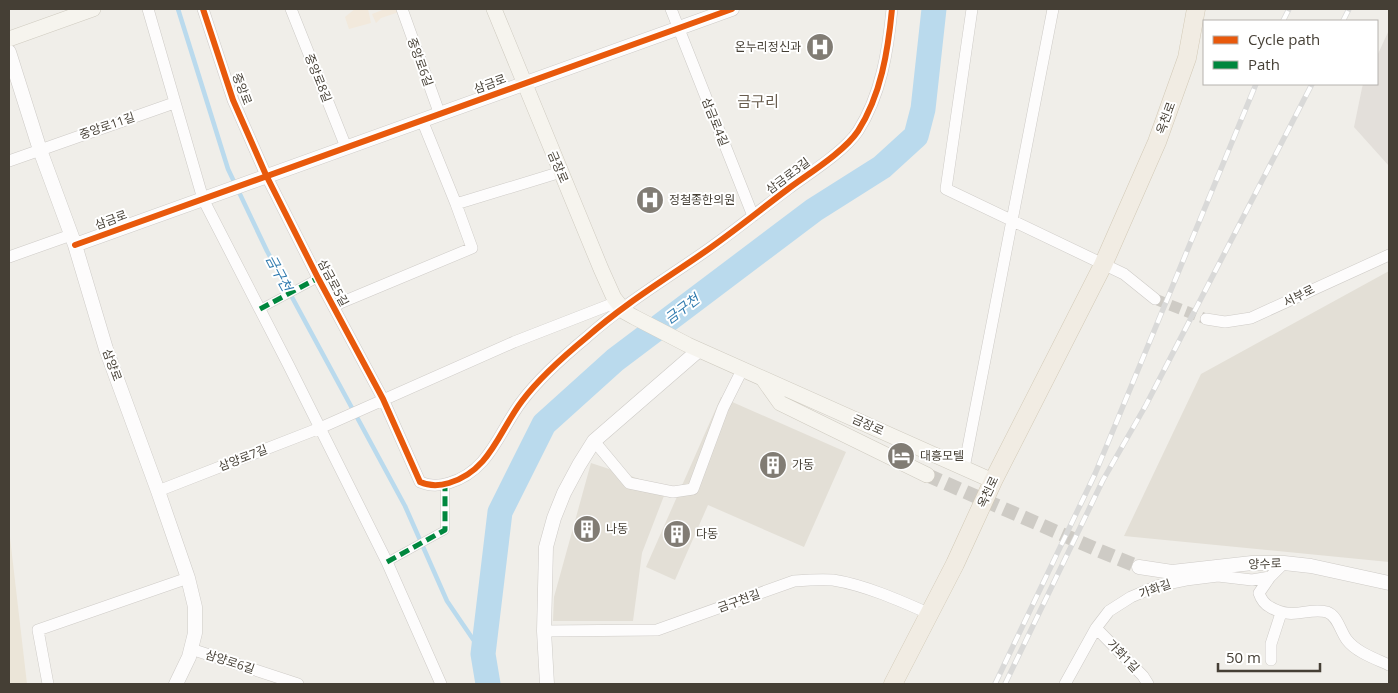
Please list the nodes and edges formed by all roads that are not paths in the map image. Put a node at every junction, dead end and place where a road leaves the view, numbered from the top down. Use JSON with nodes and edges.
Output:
{"nodes":[{"id":1,"x":93,"y":9,"type":"edge"},
{"id":2,"x":148,"y":9,"type":"edge"},
{"id":3,"x":203,"y":9,"type":"edge"},
{"id":4,"x":291,"y":9,"type":"edge"},
{"id":5,"x":402,"y":9,"type":"edge"},
{"id":6,"x":494,"y":9,"type":"edge"},
{"id":7,"x":671,"y":9,"type":"edge"},
{"id":8,"x":732,"y":9,"type":"edge"},
{"id":9,"x":892,"y":9,"type":"edge"},
{"id":10,"x":972,"y":9,"type":"edge"},
{"id":11,"x":1053,"y":9,"type":"edge"},
{"id":12,"x":1196,"y":9,"type":"edge"},
{"id":13,"x":678,"y":27,"type":"junction"},
{"id":14,"x":9,"y":39,"type":"edge"},
{"id":15,"x":9,"y":52,"type":"edge"},
{"id":16,"x":524,"y":84,"type":"junction"},
{"id":17,"x":174,"y":103,"type":"junction"},
{"id":18,"x":440,"y":114,"type":"junction"},
{"id":19,"x":422,"y":120,"type":"junction"},
{"id":20,"x":346,"y":147,"type":"junction"},
{"id":21,"x":40,"y":150,"type":"junction"},
{"id":22,"x":9,"y":161,"type":"edge"},
{"id":23,"x":561,"y":172,"type":"junction"},
{"id":24,"x":261,"y":177,"type":"junction"},
{"id":25,"x":207,"y":198,"type":"junction"},
{"id":26,"x":456,"y":204,"type":"junction"},
{"id":27,"x":752,"y":216,"type":"junction"},
{"id":28,"x":1011,"y":220,"type":"junction"},
{"id":29,"x":73,"y":240,"type":"junction"},
{"id":30,"x":1389,"y":255,"type":"edge"},
{"id":31,"x":9,"y":257,"type":"edge"},
{"id":32,"x":1100,"y":271,"type":"junction"},
{"id":33,"x":318,"y":278,"type":"junction"},
{"id":34,"x":1155,"y":300,"type":"tunnel mouth"},
{"id":35,"x":333,"y":306,"type":"junction"},
{"id":36,"x":260,"y":309,"type":"junction"},
{"id":37,"x":625,"y":309,"type":"junction"},
{"id":38,"x":1206,"y":319,"type":"tunnel mouth"},
{"id":39,"x":694,"y":347,"type":"junction"},
{"id":40,"x":742,"y":370,"type":"junction"},
{"id":41,"x":762,"y":378,"type":"junction"},
{"id":42,"x":379,"y":401,"type":"junction"},
{"id":43,"x":324,"y":426,"type":"junction"},
{"id":44,"x":594,"y":441,"type":"junction"},
{"id":45,"x":964,"y":468,"type":"junction"},
{"id":46,"x":927,"y":475,"type":"tunnel mouth"},
{"id":47,"x":993,"y":481,"type":"junction"},
{"id":48,"x":445,"y":484,"type":"junction"},
{"id":49,"x":158,"y":491,"type":"junction"},
{"id":50,"x":387,"y":562,"type":"junction"},
{"id":51,"x":1284,"y":563,"type":"junction"},
{"id":52,"x":1140,"y":566,"type":"tunnel mouth"},
{"id":53,"x":1270,"y":577,"type":"junction"},
{"id":54,"x":188,"y":578,"type":"junction"},
{"id":55,"x":1389,"y":583,"type":"edge"},
{"id":56,"x":1281,"y":613,"type":"junction"},
{"id":57,"x":930,"y":614,"type":"junction"},
{"id":58,"x":1096,"y":628,"type":"junction"},
{"id":59,"x":544,"y":631,"type":"junction"},
{"id":60,"x":191,"y":649,"type":"junction"},
{"id":61,"x":1271,"y":660,"type":"dead end"},
{"id":62,"x":1389,"y":665,"type":"edge"},
{"id":63,"x":48,"y":684,"type":"edge"},
{"id":64,"x":176,"y":684,"type":"edge"},
{"id":65,"x":298,"y":684,"type":"edge"},
{"id":66,"x":441,"y":684,"type":"edge"},
{"id":67,"x":547,"y":684,"type":"edge"},
{"id":68,"x":893,"y":684,"type":"edge"},
{"id":69,"x":1065,"y":684,"type":"edge"},
{"id":70,"x":1148,"y":684,"type":"edge"}],
"edges":[{"from":1,"to":14,"type":"main road"},
{"from":2,"to":17,"type":"street"},
{"from":3,"to":24,"type":"street","name":"중앙로"},
{"from":4,"to":20,"type":"street","name":"중앙로8길"},
{"from":5,"to":18,"type":"street","name":"중앙로6길"},
{"from":6,"to":16,"type":"main road","name":"금장로"},
{"from":7,"to":13,"type":"street","name":"삼금로4길"},
{"from":8,"to":13,"type":"street","name":"삼금로"},
{"from":9,"to":27,"type":"street","name":"삼금로3길"},
{"from":10,"to":28,"type":"street"},
{"from":11,"to":28,"type":"street"},
{"from":12,"to":32,"type":"main road","name":"옥천로"},
{"from":13,"to":16,"type":"street","name":"삼금로"},
{"from":13,"to":27,"type":"street","name":"삼금로4길"},
{"from":15,"to":21,"type":"street","name":"삼양로"},
{"from":16,"to":18,"type":"street","name":"삼금로"},
{"from":16,"to":23,"type":"main road","name":"금장로"},
{"from":17,"to":21,"type":"street","name":"중앙로11길"},
{"from":17,"to":25,"type":"street"},
{"from":18,"to":19,"type":"street","name":"삼금로"},
{"from":19,"to":20,"type":"street","name":"삼금로"},
{"from":19,"to":26,"type":"street"},
{"from":20,"to":24,"type":"street","name":"삼금로"},
{"from":21,"to":22,"type":"street"},
{"from":21,"to":29,"type":"street","name":"삼양로"},
{"from":23,"to":26,"type":"street"},
{"from":23,"to":37,"type":"main road","name":"금장로"},
{"from":24,"to":25,"type":"street","name":"삼금로"},
{"from":24,"to":33,"type":"street","name":"삼금로5길"},
{"from":25,"to":29,"type":"street","name":"삼금로"},
{"from":25,"to":36,"type":"street"},
{"from":26,"to":35,"type":"street"},
{"from":27,"to":37,"type":"street","name":"삼금로3길"},
{"from":28,"to":32,"type":"street"},
{"from":28,"to":45,"type":"street"},
{"from":29,"to":31,"type":"street"},
{"from":29,"to":49,"type":"street","name":"삼양로"},
{"from":30,"to":38,"type":"street","name":"서부로"},
{"from":32,"to":34,"type":"street"},
{"from":32,"to":47,"type":"main road","name":"옥천로"},
{"from":33,"to":35,"type":"street","name":"삼금로5길"},
{"from":33,"to":36,"type":"street"},
{"from":35,"to":42,"type":"street","name":"삼금로5길"},
{"from":36,"to":43,"type":"street"},
{"from":37,"to":39,"type":"main road","name":"금장로"},
{"from":37,"to":42,"type":"street"},
{"from":37,"to":48,"type":"street"},
{"from":39,"to":40,"type":"main road","name":"금장로"},
{"from":39,"to":44,"type":"street"},
{"from":40,"to":41,"type":"main road","name":"금장로"},
{"from":40,"to":44,"type":"street"},
{"from":41,"to":45,"type":"main road","name":"금장로"},
{"from":41,"to":46,"type":"main road"},
{"from":42,"to":43,"type":"street","name":"삼양로7길"},
{"from":42,"to":48,"type":"street","name":"삼금로5길"},
{"from":43,"to":49,"type":"street","name":"삼양로7길"},
{"from":43,"to":50,"type":"street"},
{"from":44,"to":59,"type":"street"},
{"from":45,"to":47,"type":"main road","name":"금장로"},
{"from":47,"to":57,"type":"main road","name":"옥천로"},
{"from":48,"to":50,"type":"street"},
{"from":49,"to":54,"type":"street","name":"삼양로"},
{"from":50,"to":66,"type":"street"},
{"from":51,"to":52,"type":"street","name":"양수로"},
{"from":51,"to":53,"type":"street"},
{"from":51,"to":55,"type":"street","name":"양수로"},
{"from":53,"to":56,"type":"street"},
{"from":53,"to":58,"type":"street","name":"가화길"},
{"from":54,"to":60,"type":"street","name":"삼양로"},
{"from":54,"to":63,"type":"street"},
{"from":56,"to":61,"type":"street"},
{"from":56,"to":62,"type":"street"},
{"from":57,"to":59,"type":"street","name":"금구천길"},
{"from":57,"to":68,"type":"main road","name":"옥천로"},
{"from":58,"to":69,"type":"street","name":"가화길"},
{"from":58,"to":70,"type":"street","name":"가화1길"},
{"from":59,"to":67,"type":"street"},
{"from":60,"to":64,"type":"street","name":"삼양로"},
{"from":60,"to":65,"type":"street","name":"삼양로6길"}]}
